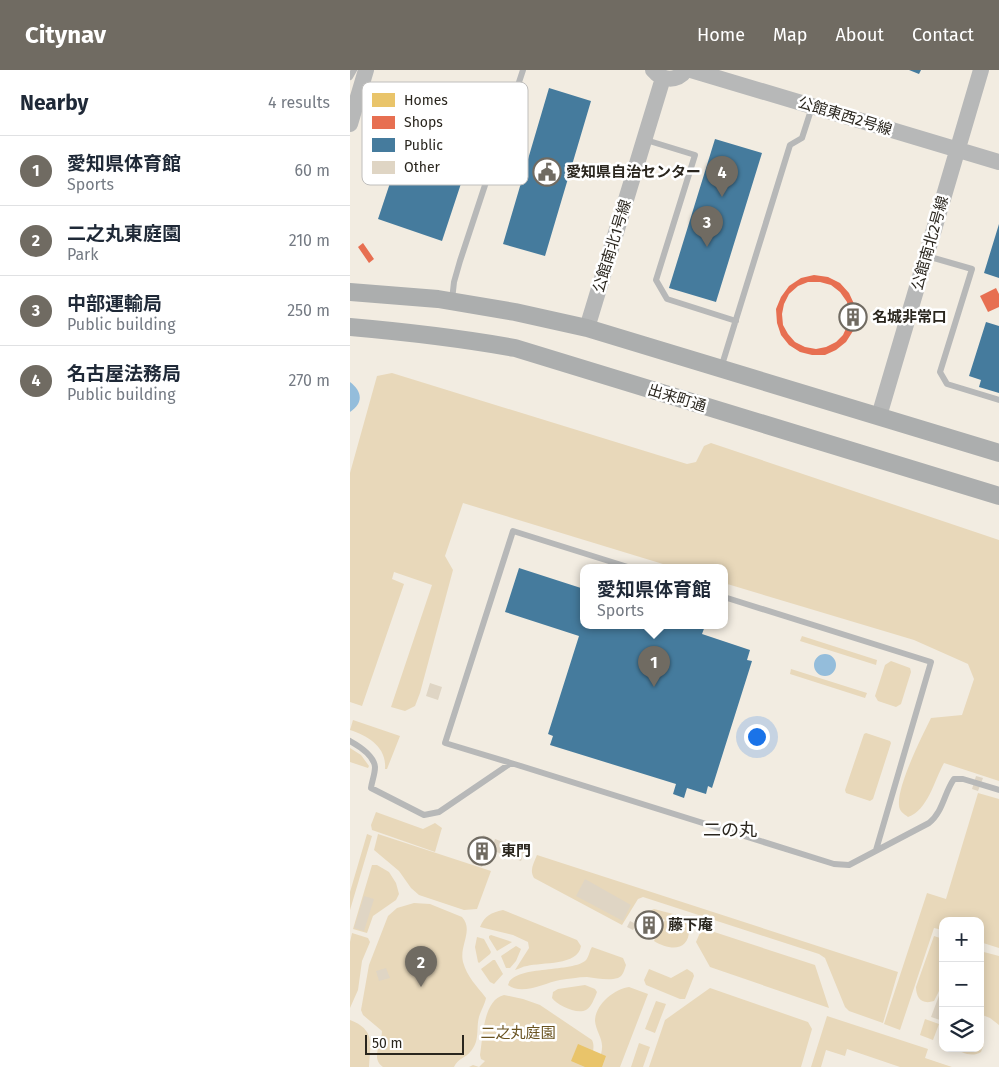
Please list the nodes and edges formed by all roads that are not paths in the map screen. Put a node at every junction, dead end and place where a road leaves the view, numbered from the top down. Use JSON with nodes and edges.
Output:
{"nodes":[{"id":1,"x":354,"y":70,"type":"edge"},
{"id":2,"x":366,"y":70,"type":"edge"},
{"id":3,"x":523,"y":70,"type":"edge"},
{"id":4,"x":686,"y":70,"type":"edge"},
{"id":5,"x":691,"y":70,"type":"edge"},
{"id":6,"x":981,"y":70,"type":"edge"},
{"id":7,"x":658,"y":74,"type":"edge"},
{"id":8,"x":350,"y":77,"type":"edge"},
{"id":9,"x":362,"y":82,"type":"edge"},
{"id":10,"x":519,"y":82,"type":"edge"},
{"id":11,"x":362,"y":84,"type":"edge"},
{"id":12,"x":812,"y":106,"type":"junction"},
{"id":13,"x":350,"y":124,"type":"edge"},
{"id":14,"x":644,"y":140,"type":"junction"},
{"id":15,"x":957,"y":149,"type":"junction"},
{"id":16,"x":999,"y":162,"type":"edge"},
{"id":17,"x":485,"y":185,"type":"edge"},
{"id":18,"x":926,"y":255,"type":"junction"},
{"id":19,"x":350,"y":292,"type":"edge"},
{"id":20,"x":452,"y":302,"type":"junction"},
{"id":21,"x":736,"y":321,"type":"junction"},
{"id":22,"x":350,"y":327,"type":"edge"},
{"id":23,"x":587,"y":328,"type":"junction"},
{"id":24,"x":721,"y":369,"type":"junction"},
{"id":25,"x":999,"y":400,"type":"edge"},
{"id":26,"x":879,"y":416,"type":"junction"},
{"id":27,"x":999,"y":453,"type":"edge"},
{"id":28,"x":999,"y":496,"type":"edge"},
{"id":29,"x":618,"y":564,"type":"edge"},
{"id":30,"x":728,"y":599,"type":"edge"},
{"id":31,"x":350,"y":741,"type":"edge"},
{"id":32,"x":511,"y":763,"type":"junction"},
{"id":33,"x":999,"y":790,"type":"edge"},
{"id":34,"x":876,"y":850,"type":"junction"}],
"edges":[{"from":1,"to":8,"type":"lane"},
{"from":2,"to":9,"type":"street"},
{"from":3,"to":10,"type":"lane"},
{"from":4,"to":7,"type":"street"},
{"from":5,"to":12,"type":"street","name":"公館東西2号線"},
{"from":6,"to":15,"type":"street","name":"公館南北2号線"},
{"from":7,"to":14,"type":"street","name":"公館南北1号線"},
{"from":11,"to":13,"type":"street"},
{"from":12,"to":15,"type":"street","name":"公館東西2号線"},
{"from":12,"to":21,"type":"lane"},
{"from":14,"to":21,"type":"lane"},
{"from":14,"to":23,"type":"street","name":"公館南北1号線"},
{"from":15,"to":16,"type":"street","name":"公館東西2号線"},
{"from":15,"to":18,"type":"street","name":"公館南北2号線"},
{"from":17,"to":20,"type":"lane"},
{"from":18,"to":25,"type":"lane"},
{"from":18,"to":26,"type":"street","name":"公館南北2号線"},
{"from":19,"to":20,"type":"main road"},
{"from":20,"to":23,"type":"main road"},
{"from":21,"to":24,"type":"lane"},
{"from":22,"to":28,"type":"main road","name":"出来町通"},
{"from":23,"to":24,"type":"main road"},
{"from":24,"to":26,"type":"main road"},
{"from":26,"to":27,"type":"main road"},
{"from":29,"to":32,"type":"lane"},
{"from":30,"to":34,"type":"lane"},
{"from":31,"to":32,"type":"lane"},
{"from":32,"to":34,"type":"lane"},
{"from":33,"to":34,"type":"lane"}]}
